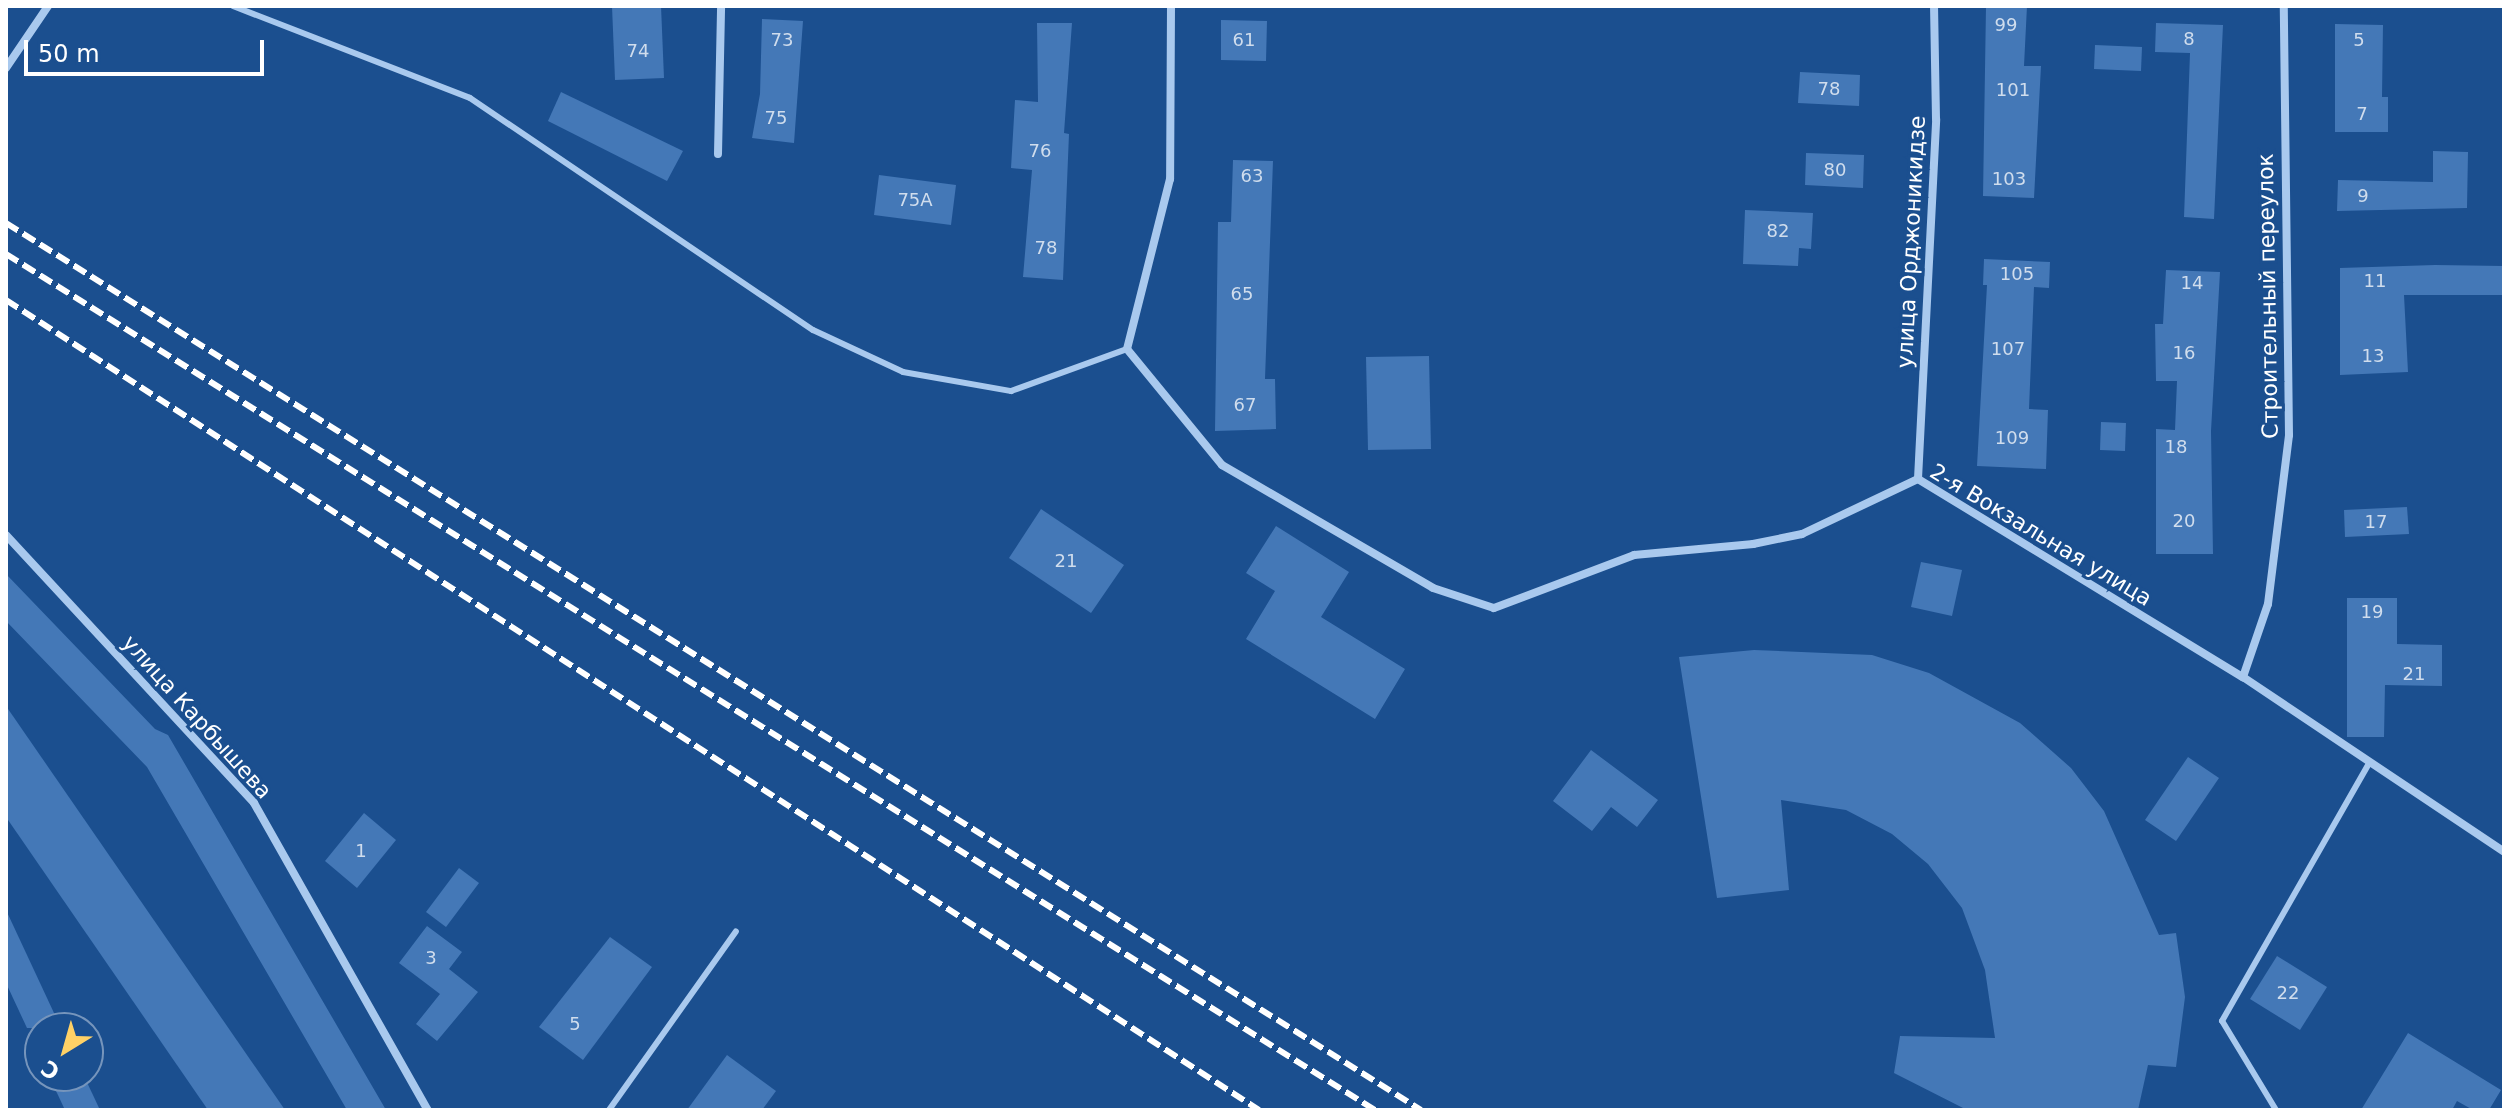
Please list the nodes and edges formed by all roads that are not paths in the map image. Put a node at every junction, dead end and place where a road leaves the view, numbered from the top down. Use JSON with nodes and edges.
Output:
{"nodes":[{"id":1,"x":48,"y":6,"type":"edge"},
{"id":2,"x":233,"y":6,"type":"edge"},
{"id":3,"x":721,"y":6,"type":"edge"},
{"id":4,"x":1171,"y":6,"type":"edge"},
{"id":5,"x":1934,"y":6,"type":"edge"},
{"id":6,"x":2284,"y":6,"type":"edge"},
{"id":7,"x":6,"y":68,"type":"edge"},
{"id":8,"x":718,"y":154,"type":"dead end"},
{"id":9,"x":1127,"y":349,"type":"junction"},
{"id":10,"x":1918,"y":479,"type":"junction"},
{"id":11,"x":6,"y":535,"type":"edge"},
{"id":12,"x":2243,"y":677,"type":"junction"},
{"id":13,"x":2370,"y":762,"type":"junction"},
{"id":14,"x":2504,"y":852,"type":"edge"},
{"id":15,"x":736,"y":931,"type":"dead end"},
{"id":16,"x":428,"y":1110,"type":"edge"},
{"id":17,"x":609,"y":1110,"type":"edge"},
{"id":18,"x":2276,"y":1110,"type":"edge"}],
"edges":[{"from":1,"to":7,"type":"street"},
{"from":2,"to":9,"type":"lane"},
{"from":3,"to":8,"type":"street"},
{"from":4,"to":9,"type":"street"},
{"from":5,"to":10,"type":"street","name":"улица Орджоникидзе"},
{"from":6,"to":12,"type":"street","name":"Строительный переулок"},
{"from":9,"to":10,"type":"street","name":"2-я Вокзальная улица"},
{"from":10,"to":12,"type":"street","name":"2-я Вокзальная улица"},
{"from":11,"to":16,"type":"street","name":"улица Карбышева"},
{"from":12,"to":13,"type":"street","name":"2-я Вокзальная улица"},
{"from":13,"to":14,"type":"street","name":"2-я Вокзальная улица"},
{"from":13,"to":18,"type":"lane"},
{"from":15,"to":17,"type":"lane"}]}
